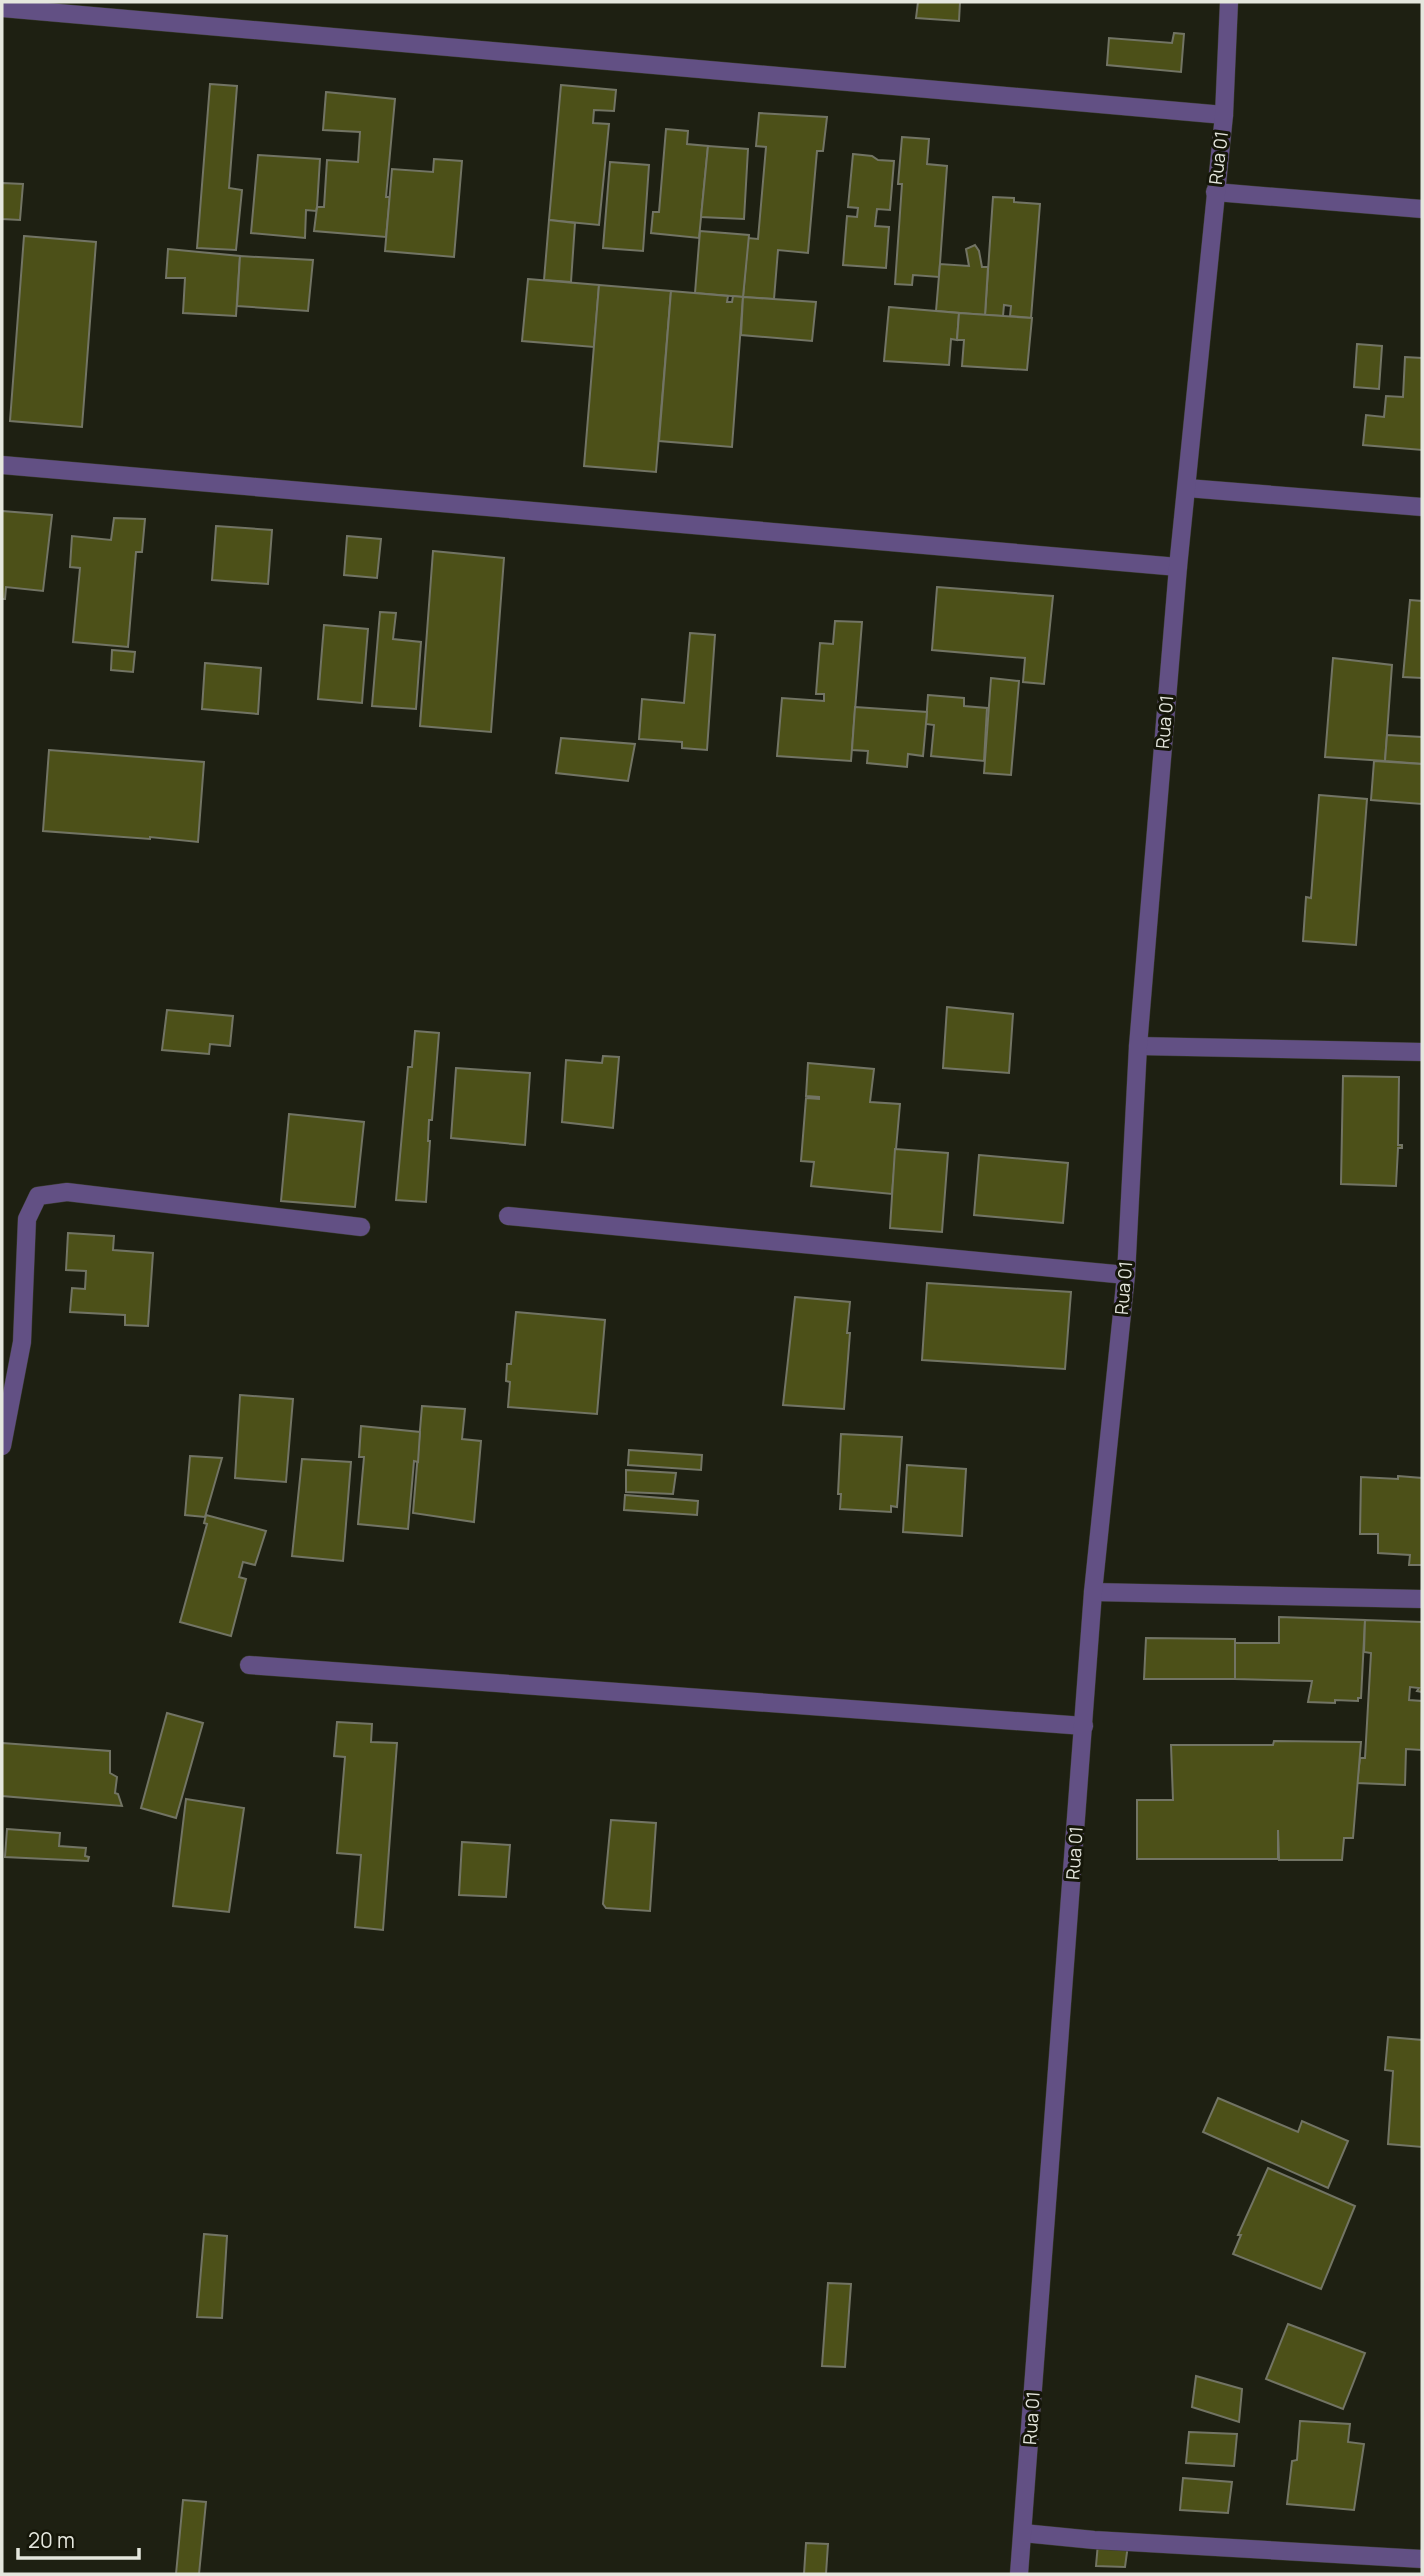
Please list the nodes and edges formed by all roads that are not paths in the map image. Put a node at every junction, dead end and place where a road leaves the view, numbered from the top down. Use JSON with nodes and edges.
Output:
{"nodes":[{"id":1,"x":1229,"y":2,"type":"edge"},
{"id":2,"x":2,"y":8,"type":"edge"},
{"id":3,"x":1224,"y":115,"type":"junction"},
{"id":4,"x":1215,"y":192,"type":"junction"},
{"id":5,"x":1422,"y":209,"type":"edge"},
{"id":6,"x":2,"y":465,"type":"edge"},
{"id":7,"x":1186,"y":488,"type":"junction"},
{"id":8,"x":1422,"y":507,"type":"edge"},
{"id":9,"x":1178,"y":567,"type":"junction"},
{"id":10,"x":1138,"y":1046,"type":"junction"},
{"id":11,"x":1422,"y":1052,"type":"edge"},
{"id":12,"x":508,"y":1216,"type":"dead end"},
{"id":13,"x":361,"y":1227,"type":"dead end"},
{"id":14,"x":1126,"y":1275,"type":"junction"},
{"id":15,"x":2,"y":1446,"type":"edge"},
{"id":16,"x":1093,"y":1591,"type":"junction"},
{"id":17,"x":1422,"y":1599,"type":"edge"},
{"id":18,"x":249,"y":1665,"type":"dead end"},
{"id":19,"x":1084,"y":1726,"type":"junction"},
{"id":20,"x":1023,"y":2533,"type":"junction"},
{"id":21,"x":1422,"y":2559,"type":"edge"},
{"id":22,"x":1019,"y":2574,"type":"edge"}],
"edges":[{"from":1,"to":3,"type":"street","name":"Rua 01"},
{"from":2,"to":3,"type":"street"},
{"from":3,"to":4,"type":"street","name":"Rua 01"},
{"from":4,"to":5,"type":"street"},
{"from":4,"to":7,"type":"street","name":"Rua 01"},
{"from":6,"to":9,"type":"street"},
{"from":7,"to":8,"type":"street"},
{"from":7,"to":9,"type":"street","name":"Rua 01"},
{"from":9,"to":10,"type":"street","name":"Rua 01"},
{"from":10,"to":11,"type":"street"},
{"from":10,"to":14,"type":"street","name":"Rua 01"},
{"from":12,"to":14,"type":"street"},
{"from":13,"to":15,"type":"street"},
{"from":14,"to":16,"type":"street","name":"Rua 01"},
{"from":16,"to":17,"type":"street"},
{"from":16,"to":19,"type":"street","name":"Rua 01"},
{"from":18,"to":19,"type":"street"},
{"from":19,"to":20,"type":"street","name":"Rua 01"},
{"from":20,"to":21,"type":"street"},
{"from":20,"to":22,"type":"street","name":"Rua 01"}]}
